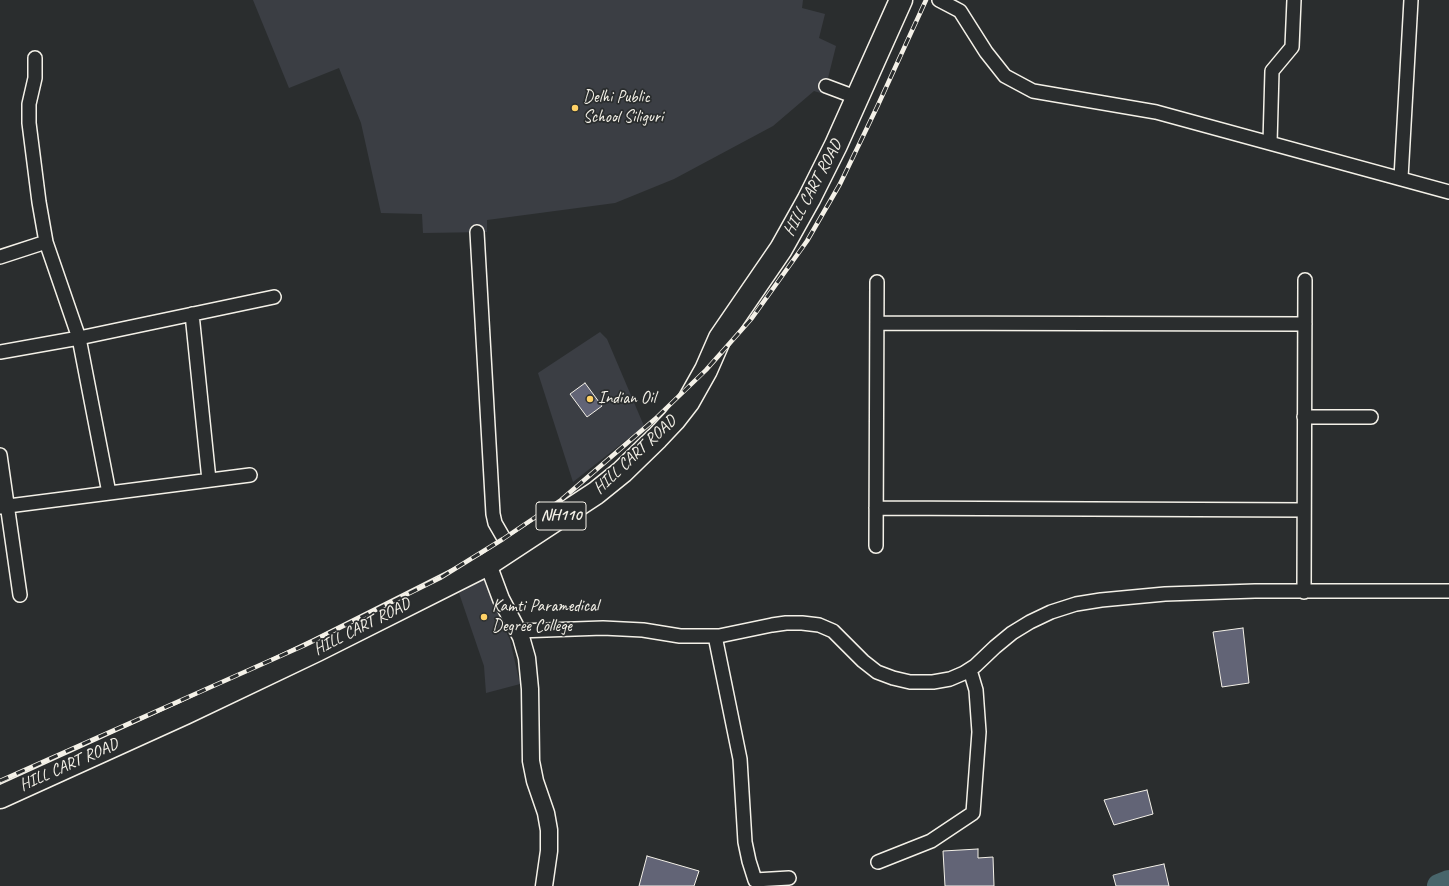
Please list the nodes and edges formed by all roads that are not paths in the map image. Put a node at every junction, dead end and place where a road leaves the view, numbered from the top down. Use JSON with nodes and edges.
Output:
{"nodes":[{"id":1,"x":901,"y":0,"type":"edge"},
{"id":2,"x":939,"y":0,"type":"edge"},
{"id":3,"x":1294,"y":0,"type":"edge"},
{"id":4,"x":1411,"y":0,"type":"edge"},
{"id":5,"x":35,"y":58,"type":"dead end"},
{"id":6,"x":826,"y":86,"type":"dead end"},
{"id":7,"x":858,"y":98,"type":"junction"},
{"id":8,"x":1270,"y":143,"type":"junction"},
{"id":9,"x":1401,"y":178,"type":"junction"},
{"id":10,"x":1449,"y":192,"type":"edge"},
{"id":11,"x":477,"y":232,"type":"dead end"},
{"id":12,"x":46,"y":242,"type":"junction"},
{"id":13,"x":0,"y":257,"type":"edge"},
{"id":14,"x":1305,"y":280,"type":"dead end"},
{"id":15,"x":877,"y":282,"type":"dead end"},
{"id":16,"x":274,"y":297,"type":"dead end"},
{"id":17,"x":192,"y":314,"type":"junction"},
{"id":18,"x":877,"y":322,"type":"junction"},
{"id":19,"x":1305,"y":324,"type":"junction"},
{"id":20,"x":79,"y":338,"type":"junction"},
{"id":21,"x":0,"y":352,"type":"edge"},
{"id":22,"x":1304,"y":417,"type":"junction"},
{"id":23,"x":1371,"y":417,"type":"dead end"},
{"id":24,"x":0,"y":455,"type":"edge"},
{"id":25,"x":250,"y":475,"type":"dead end"},
{"id":26,"x":209,"y":480,"type":"junction"},
{"id":27,"x":109,"y":493,"type":"junction"},
{"id":28,"x":3,"y":507,"type":"edge"},
{"id":29,"x":876,"y":508,"type":"junction"},
{"id":30,"x":1304,"y":510,"type":"junction"},
{"id":31,"x":876,"y":546,"type":"dead end"},
{"id":32,"x":510,"y":549,"type":"junction"},
{"id":33,"x":488,"y":564,"type":"junction"},
{"id":34,"x":1449,"y":591,"type":"edge"},
{"id":35,"x":1304,"y":592,"type":"junction"},
{"id":36,"x":20,"y":595,"type":"dead end"},
{"id":37,"x":518,"y":630,"type":"junction"},
{"id":38,"x":716,"y":636,"type":"junction"},
{"id":39,"x":970,"y":670,"type":"junction"},
{"id":40,"x":0,"y":797,"type":"edge"},
{"id":41,"x":878,"y":862,"type":"dead end"},
{"id":42,"x":789,"y":878,"type":"dead end"},
{"id":43,"x":544,"y":886,"type":"edge"}],
"edges":[{"from":1,"to":7,"type":"highway","name":"HILL CART ROAD","number":"NH110"},
{"from":2,"to":8,"type":"street"},
{"from":3,"to":8,"type":"street"},
{"from":4,"to":9,"type":"street"},
{"from":5,"to":12,"type":"street"},
{"from":6,"to":7,"type":"street"},
{"from":7,"to":32,"type":"highway","name":"HILL CART ROAD","number":"NH110"},
{"from":8,"to":9,"type":"street"},
{"from":9,"to":10,"type":"street"},
{"from":11,"to":32,"type":"street"},
{"from":12,"to":13,"type":"street"},
{"from":12,"to":20,"type":"street"},
{"from":14,"to":19,"type":"street"},
{"from":15,"to":18,"type":"street"},
{"from":16,"to":17,"type":"street"},
{"from":17,"to":20,"type":"street"},
{"from":17,"to":26,"type":"street"},
{"from":18,"to":19,"type":"street"},
{"from":18,"to":29,"type":"street"},
{"from":19,"to":22,"type":"street"},
{"from":20,"to":21,"type":"street"},
{"from":20,"to":27,"type":"street"},
{"from":22,"to":23,"type":"street"},
{"from":22,"to":30,"type":"street"},
{"from":24,"to":28,"type":"street"},
{"from":25,"to":26,"type":"street"},
{"from":26,"to":27,"type":"street"},
{"from":27,"to":28,"type":"street"},
{"from":28,"to":36,"type":"street"},
{"from":29,"to":30,"type":"street"},
{"from":29,"to":31,"type":"street"},
{"from":30,"to":35,"type":"street"},
{"from":32,"to":33,"type":"highway","name":"HILL CART ROAD","number":"NH110"},
{"from":33,"to":37,"type":"street"},
{"from":33,"to":40,"type":"highway","name":"HILL CART ROAD","number":"NH110"},
{"from":34,"to":35,"type":"street"},
{"from":35,"to":39,"type":"street"},
{"from":37,"to":38,"type":"street"},
{"from":37,"to":43,"type":"street"},
{"from":38,"to":39,"type":"street"},
{"from":38,"to":42,"type":"street"},
{"from":39,"to":41,"type":"street"}]}
